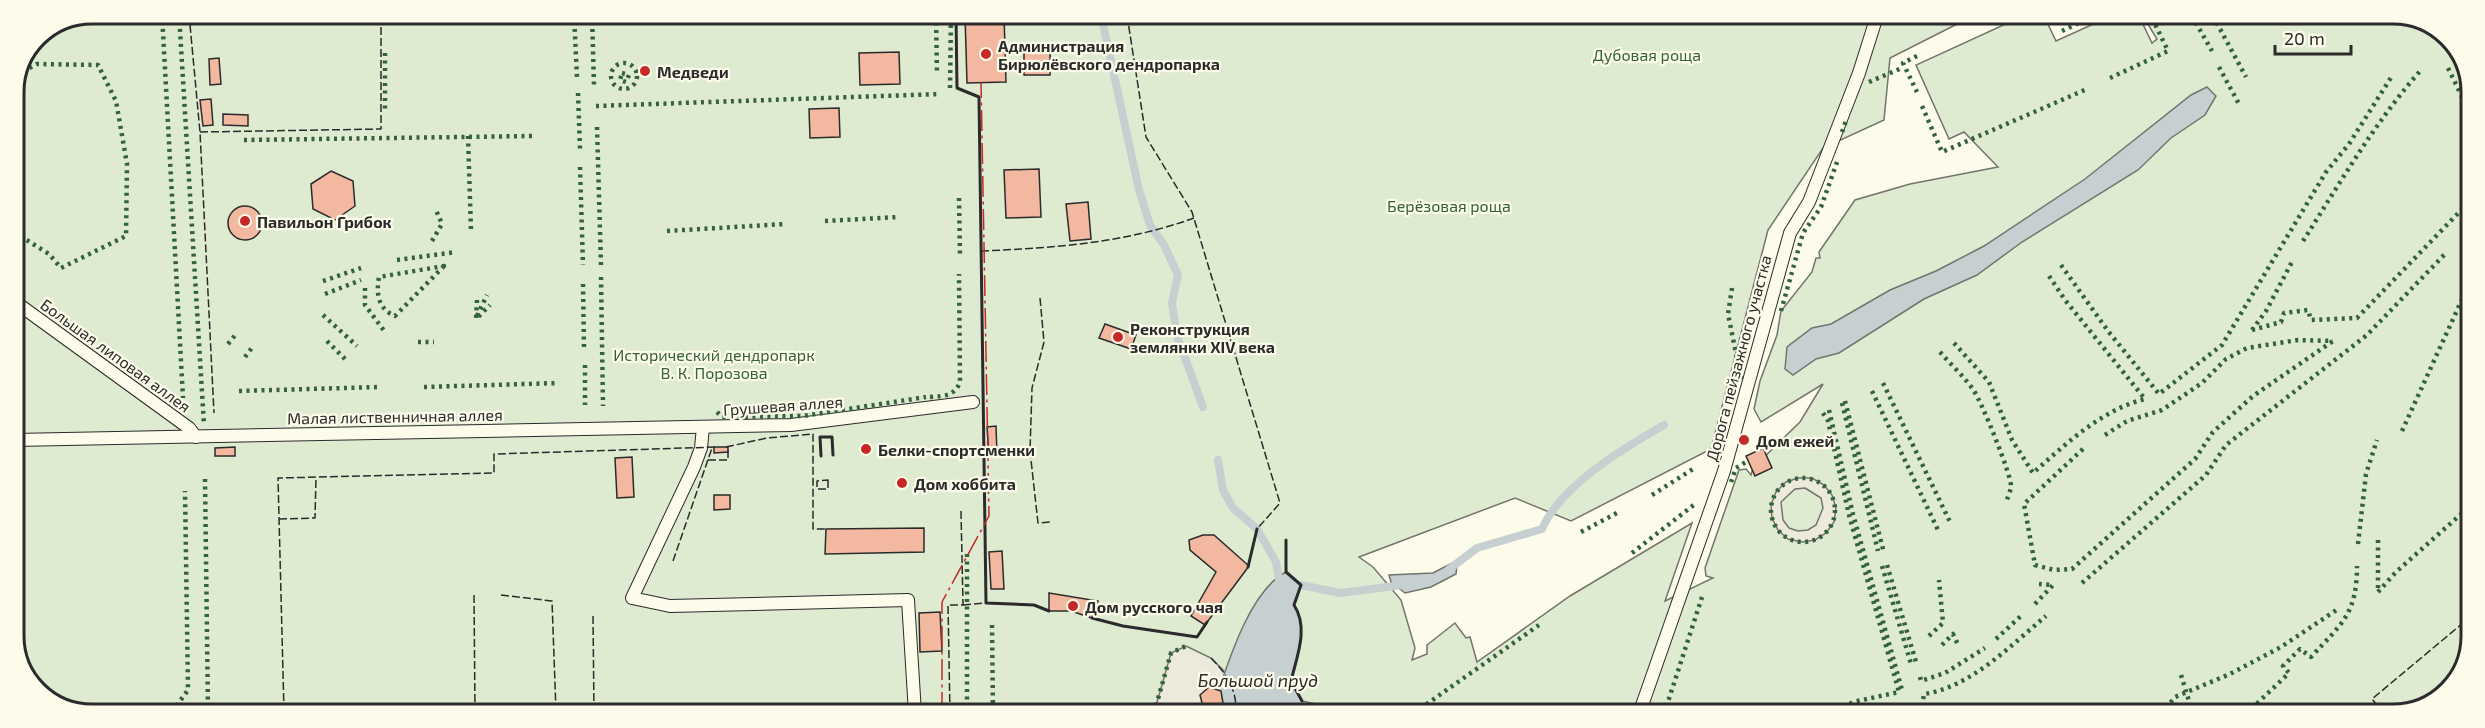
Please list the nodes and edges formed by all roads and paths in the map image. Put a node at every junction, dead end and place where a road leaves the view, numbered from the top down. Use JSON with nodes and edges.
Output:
{"nodes":[{"id":1,"x":1874,"y":24,"type":"edge"},
{"id":2,"x":24,"y":308,"type":"edge"},
{"id":3,"x":973,"y":402,"type":"dead end"},
{"id":4,"x":703,"y":427,"type":"junction"},
{"id":5,"x":595,"y":428,"type":"joint"},
{"id":6,"x":196,"y":437,"type":"junction"},
{"id":7,"x":24,"y":440,"type":"edge"},
{"id":8,"x":914,"y":704,"type":"edge"},
{"id":9,"x":1642,"y":704,"type":"edge"}],
"edges":[{"from":1,"to":9,"type":"lane","name":"Дорога пейзажного участка"},
{"from":2,"to":6,"type":"lane","name":"Большая липовая аллея"},
{"from":3,"to":4,"type":"lane","name":"Грушевая аллея"},
{"from":4,"to":5,"type":"lane","name":"Грушевая аллея"},
{"from":4,"to":8,"type":"lane"},
{"from":5,"to":6,"type":"lane","name":"Малая лиственничная аллея"},
{"from":6,"to":7,"type":"lane","name":"Малая лиственничная аллея"}]}
